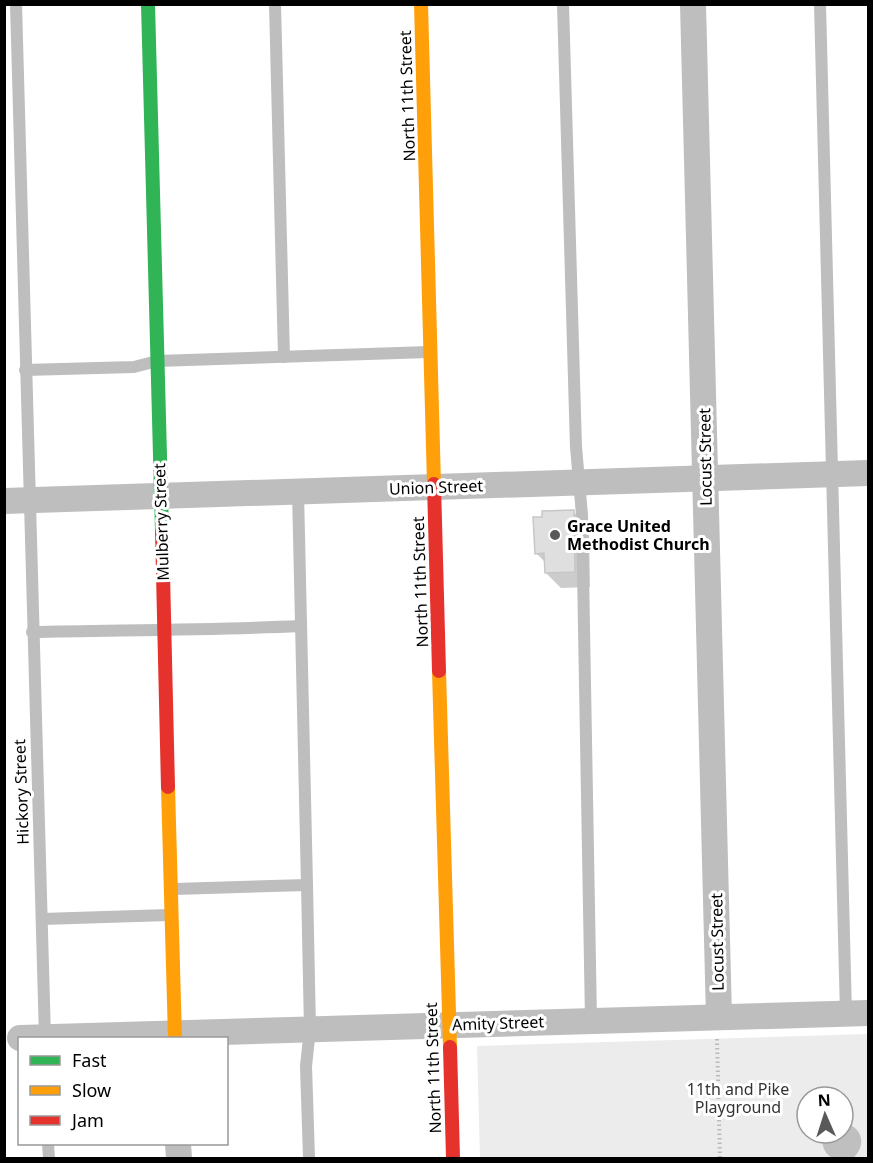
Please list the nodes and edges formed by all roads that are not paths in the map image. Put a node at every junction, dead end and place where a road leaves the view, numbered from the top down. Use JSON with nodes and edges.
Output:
{"nodes":[{"id":1,"x":16,"y":4,"type":"edge"},
{"id":2,"x":148,"y":4,"type":"edge"},
{"id":3,"x":275,"y":4,"type":"edge"},
{"id":4,"x":421,"y":4,"type":"edge"},
{"id":5,"x":563,"y":4,"type":"edge"},
{"id":6,"x":693,"y":4,"type":"edge"},
{"id":7,"x":820,"y":4,"type":"edge"},
{"id":8,"x":431,"y":352,"type":"junction"},
{"id":9,"x":284,"y":357,"type":"junction"},
{"id":10,"x":157,"y":361,"type":"junction"},
{"id":11,"x":25,"y":370,"type":"junction"},
{"id":12,"x":868,"y":473,"type":"edge"},
{"id":13,"x":832,"y":474,"type":"junction"},
{"id":14,"x":705,"y":478,"type":"junction"},
{"id":15,"x":579,"y":482,"type":"junction"},
{"id":16,"x":434,"y":487,"type":"junction"},
{"id":17,"x":298,"y":492,"type":"junction"},
{"id":18,"x":160,"y":496,"type":"junction"},
{"id":19,"x":17,"y":501,"type":"edge"},
{"id":20,"x":301,"y":626,"type":"junction"},
{"id":21,"x":164,"y":630,"type":"junction"},
{"id":22,"x":32,"y":632,"type":"junction"},
{"id":23,"x":307,"y":885,"type":"junction"},
{"id":24,"x":171,"y":889,"type":"junction"},
{"id":25,"x":172,"y":915,"type":"junction"},
{"id":26,"x":42,"y":918,"type":"junction"},
{"id":27,"x":857,"y":1013,"type":"edge"},
{"id":28,"x":719,"y":1017,"type":"junction"},
{"id":29,"x":591,"y":1020,"type":"junction"},
{"id":30,"x":448,"y":1025,"type":"junction"},
{"id":31,"x":310,"y":1029,"type":"junction"},
{"id":32,"x":175,"y":1036,"type":"edge"},
{"id":33,"x":32,"y":1037,"type":"edge"},
{"id":34,"x":104,"y":1037,"type":"edge"},
{"id":35,"x":309,"y":1158,"type":"edge"},
{"id":36,"x":453,"y":1158,"type":"edge"}],
"edges":[{"from":1,"to":11,"type":"lane","name":"Hickory Street"},
{"from":2,"to":10,"type":"street","name":"Mulberry Street"},
{"from":3,"to":9,"type":"lane"},
{"from":4,"to":8,"type":"street","name":"North 11th Street"},
{"from":5,"to":15,"type":"lane"},
{"from":6,"to":14,"type":"street","name":"Locust Street"},
{"from":7,"to":13,"type":"lane"},
{"from":8,"to":9,"type":"lane"},
{"from":8,"to":16,"type":"street","name":"North 11th Street"},
{"from":9,"to":10,"type":"lane"},
{"from":10,"to":11,"type":"lane"},
{"from":10,"to":18,"type":"street","name":"Mulberry Street"},
{"from":11,"to":19,"type":"lane","name":"Hickory Street"},
{"from":12,"to":13,"type":"street","name":"Union Street"},
{"from":13,"to":14,"type":"street","name":"Union Street"},
{"from":13,"to":27,"type":"lane"},
{"from":14,"to":15,"type":"street","name":"Union Street"},
{"from":14,"to":28,"type":"street","name":"Locust Street"},
{"from":15,"to":16,"type":"street","name":"Union Street"},
{"from":15,"to":29,"type":"lane"},
{"from":16,"to":17,"type":"street","name":"Union Street"},
{"from":16,"to":30,"type":"street","name":"North 11th Street"},
{"from":17,"to":18,"type":"street","name":"Union Street"},
{"from":17,"to":20,"type":"lane"},
{"from":18,"to":19,"type":"street","name":"Union Street"},
{"from":18,"to":21,"type":"street","name":"Mulberry Street"},
{"from":19,"to":22,"type":"lane","name":"Hickory Street"},
{"from":20,"to":21,"type":"lane"},
{"from":20,"to":23,"type":"lane"},
{"from":21,"to":22,"type":"lane"},
{"from":21,"to":24,"type":"street","name":"Mulberry Street"},
{"from":22,"to":26,"type":"lane","name":"Hickory Street"},
{"from":23,"to":24,"type":"lane"},
{"from":23,"to":31,"type":"lane"},
{"from":24,"to":25,"type":"street","name":"Mulberry Street"},
{"from":25,"to":26,"type":"lane"},
{"from":25,"to":32,"type":"street","name":"Mulberry Street"},
{"from":26,"to":33,"type":"lane","name":"Hickory Street"},
{"from":27,"to":28,"type":"street","name":"Amity Street"},
{"from":28,"to":29,"type":"street","name":"Amity Street"},
{"from":29,"to":30,"type":"street","name":"Amity Street"},
{"from":30,"to":31,"type":"street","name":"Amity Street"},
{"from":30,"to":36,"type":"street","name":"North 11th Street"},
{"from":31,"to":32,"type":"street","name":"Amity Street"},
{"from":31,"to":35,"type":"lane"},
{"from":32,"to":34,"type":"street","name":"Amity Street"}]}
